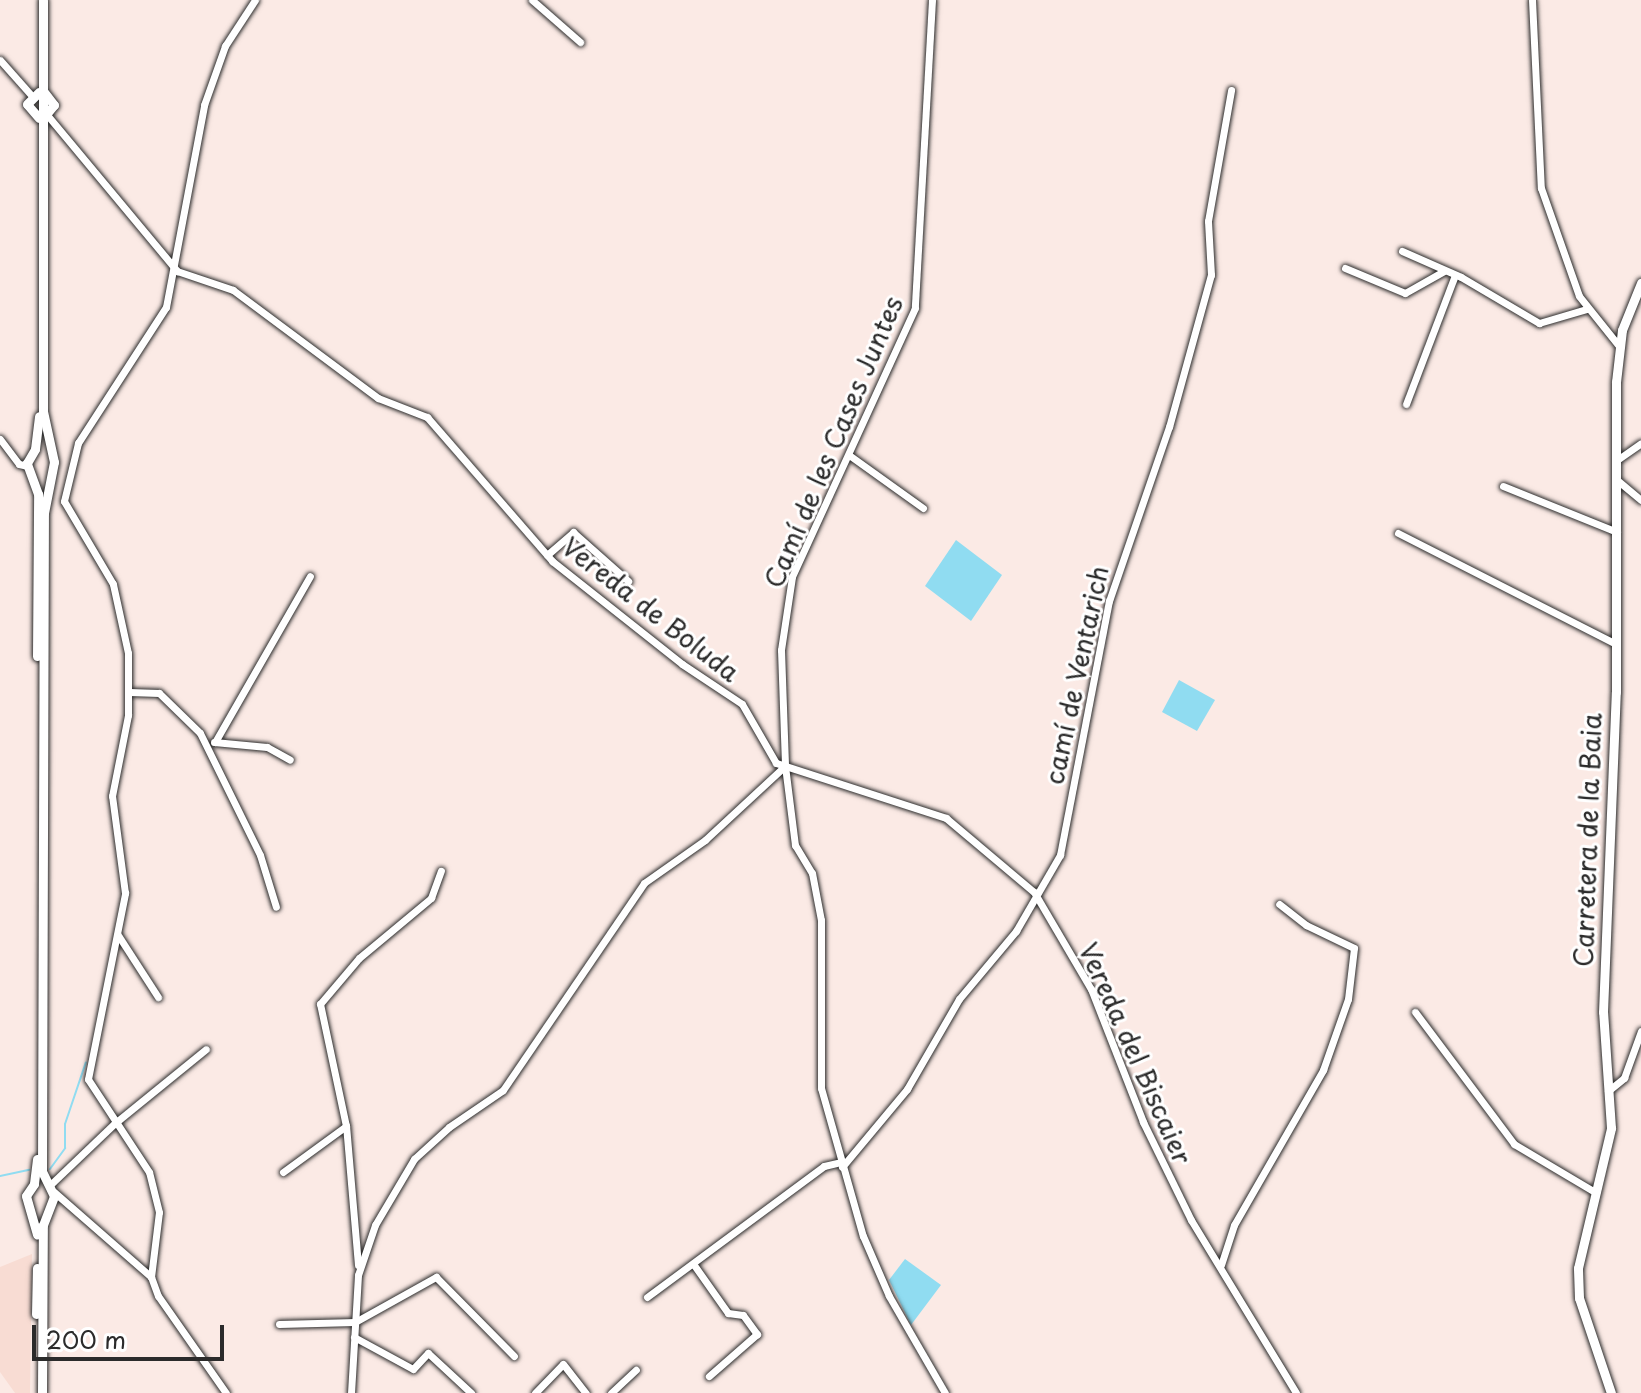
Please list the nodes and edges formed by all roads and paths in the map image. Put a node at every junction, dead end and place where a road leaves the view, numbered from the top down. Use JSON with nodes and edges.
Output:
{"nodes":[{"id":1,"x":41,"y":0,"type":"edge"},
{"id":2,"x":255,"y":0,"type":"edge"},
{"id":3,"x":532,"y":0,"type":"edge"},
{"id":4,"x":932,"y":0,"type":"edge"},
{"id":5,"x":1532,"y":0,"type":"edge"},
{"id":6,"x":580,"y":42,"type":"dead end"},
{"id":7,"x":0,"y":60,"type":"edge"},
{"id":8,"x":1231,"y":90,"type":"dead end"},
{"id":9,"x":38,"y":93,"type":"junction"},
{"id":10,"x":43,"y":118,"type":"junction"},
{"id":11,"x":1402,"y":251,"type":"dead end"},
{"id":12,"x":1345,"y":268,"type":"dead end"},
{"id":13,"x":177,"y":271,"type":"junction"},
{"id":14,"x":1445,"y":271,"type":"junction"},
{"id":15,"x":1455,"y":275,"type":"junction"},
{"id":16,"x":1641,"y":283,"type":"edge"},
{"id":17,"x":1587,"y":309,"type":"junction"},
{"id":18,"x":1619,"y":346,"type":"junction"},
{"id":19,"x":1406,"y":404,"type":"dead end"},
{"id":20,"x":0,"y":439,"type":"edge"},
{"id":21,"x":1641,"y":443,"type":"edge"},
{"id":22,"x":33,"y":454,"type":"junction"},
{"id":23,"x":849,"y":455,"type":"junction"},
{"id":24,"x":52,"y":458,"type":"junction"},
{"id":25,"x":1617,"y":460,"type":"junction"},
{"id":26,"x":27,"y":466,"type":"junction"},
{"id":27,"x":49,"y":475,"type":"junction"},
{"id":28,"x":68,"y":475,"type":"junction"},
{"id":29,"x":33,"y":476,"type":"junction"},
{"id":30,"x":1617,"y":480,"type":"junction"},
{"id":31,"x":1503,"y":486,"type":"dead end"},
{"id":32,"x":1641,"y":500,"type":"edge"},
{"id":33,"x":923,"y":508,"type":"dead end"},
{"id":34,"x":1617,"y":532,"type":"junction"},
{"id":35,"x":1398,"y":533,"type":"dead end"},
{"id":36,"x":547,"y":555,"type":"junction"},
{"id":37,"x":310,"y":576,"type":"dead end"},
{"id":38,"x":628,"y":581,"type":"dead end"},
{"id":39,"x":1616,"y":644,"type":"junction"},
{"id":40,"x":129,"y":692,"type":"junction"},
{"id":41,"x":204,"y":742,"type":"junction"},
{"id":42,"x":215,"y":742,"type":"junction"},
{"id":43,"x":290,"y":760,"type":"dead end"},
{"id":44,"x":785,"y":766,"type":"junction"},
{"id":45,"x":441,"y":871,"type":"dead end"},
{"id":46,"x":1036,"y":896,"type":"junction"},
{"id":47,"x":1279,"y":904,"type":"dead end"},
{"id":48,"x":276,"y":907,"type":"dead end"},
{"id":49,"x":118,"y":935,"type":"junction"},
{"id":50,"x":158,"y":997,"type":"dead end"},
{"id":51,"x":1415,"y":1012,"type":"dead end"},
{"id":52,"x":1641,"y":1031,"type":"edge"},
{"id":53,"x":206,"y":1049,"type":"dead end"},
{"id":54,"x":1608,"y":1091,"type":"junction"},
{"id":55,"x":115,"y":1123,"type":"junction"},
{"id":56,"x":346,"y":1126,"type":"junction"},
{"id":57,"x":842,"y":1164,"type":"junction"},
{"id":58,"x":283,"y":1172,"type":"dead end"},
{"id":59,"x":34,"y":1184,"type":"junction"},
{"id":60,"x":50,"y":1187,"type":"junction"},
{"id":61,"x":1595,"y":1192,"type":"junction"},
{"id":62,"x":33,"y":1209,"type":"junction"},
{"id":63,"x":46,"y":1210,"type":"junction"},
{"id":64,"x":694,"y":1265,"type":"junction"},
{"id":65,"x":1221,"y":1265,"type":"junction"},
{"id":66,"x":358,"y":1275,"type":"junction"},
{"id":67,"x":151,"y":1277,"type":"junction"},
{"id":68,"x":647,"y":1297,"type":"dead end"},
{"id":69,"x":355,"y":1322,"type":"junction"},
{"id":70,"x":279,"y":1324,"type":"dead end"},
{"id":71,"x":354,"y":1337,"type":"junction"},
{"id":72,"x":514,"y":1356,"type":"dead end"},
{"id":73,"x":636,"y":1370,"type":"dead end"},
{"id":74,"x":709,"y":1376,"type":"dead end"},
{"id":75,"x":39,"y":1393,"type":"edge"},
{"id":76,"x":226,"y":1393,"type":"edge"},
{"id":77,"x":351,"y":1393,"type":"edge"},
{"id":78,"x":471,"y":1393,"type":"edge"},
{"id":79,"x":535,"y":1393,"type":"edge"},
{"id":80,"x":586,"y":1393,"type":"edge"},
{"id":81,"x":611,"y":1393,"type":"edge"},
{"id":82,"x":945,"y":1393,"type":"edge"},
{"id":83,"x":1296,"y":1393,"type":"edge"},
{"id":84,"x":1611,"y":1393,"type":"edge"}],
"edges":[{"from":1,"to":9,"type":"main road"},
{"from":2,"to":13,"type":"street"},
{"from":3,"to":6,"type":"street"},
{"from":4,"to":23,"type":"street","name":"Camí de les Cases Juntes"},
{"from":5,"to":17,"type":"street"},
{"from":7,"to":9,"type":"street"},
{"from":8,"to":46,"type":"street","name":"camí de Ventarich"},
{"from":9,"to":10,"type":"main road"},
{"from":9,"to":10,"type":"main road"},
{"from":10,"to":13,"type":"street"},
{"from":10,"to":22,"type":"main road"},
{"from":10,"to":24,"type":"main road"},
{"from":11,"to":14,"type":"street"},
{"from":12,"to":14,"type":"street"},
{"from":13,"to":28,"type":"street"},
{"from":13,"to":36,"type":"street","name":"Vereda de Boluda"},
{"from":14,"to":15,"type":"street"},
{"from":15,"to":17,"type":"street"},
{"from":15,"to":19,"type":"street"},
{"from":16,"to":18,"type":"main road","name":"Carretera de la Baia"},
{"from":17,"to":18,"type":"street"},
{"from":18,"to":25,"type":"main road","name":"Carretera de la Baia"},
{"from":20,"to":26,"type":"street"},
{"from":21,"to":25,"type":"street"},
{"from":22,"to":24,"type":"main road"},
{"from":22,"to":26,"type":"main road"},
{"from":23,"to":33,"type":"street"},
{"from":23,"to":44,"type":"street","name":"Camí de les Cases Juntes"},
{"from":24,"to":27,"type":"main road"},
{"from":24,"to":28,"type":"street"},
{"from":25,"to":30,"type":"main road","name":"Carretera de la Baia"},
{"from":26,"to":29,"type":"main road"},
{"from":27,"to":28,"type":"street"},
{"from":27,"to":29,"type":"main road"},
{"from":27,"to":60,"type":"main road"},
{"from":28,"to":40,"type":"street"},
{"from":29,"to":59,"type":"main road"},
{"from":30,"to":32,"type":"street"},
{"from":30,"to":34,"type":"main road","name":"Carretera de la Baia"},
{"from":31,"to":34,"type":"street"},
{"from":34,"to":39,"type":"main road","name":"Carretera de la Baia"},
{"from":35,"to":39,"type":"street"},
{"from":36,"to":38,"type":"street"},
{"from":36,"to":44,"type":"street","name":"Vereda de Boluda"},
{"from":37,"to":42,"type":"street"},
{"from":39,"to":54,"type":"main road","name":"Carretera de la Baia"},
{"from":40,"to":41,"type":"street"},
{"from":40,"to":49,"type":"street"},
{"from":41,"to":42,"type":"street"},
{"from":41,"to":48,"type":"street"},
{"from":42,"to":43,"type":"street"},
{"from":44,"to":46,"type":"street","name":"Vereda del Biscaier"},
{"from":44,"to":57,"type":"street","name":"Camí de les Cases Juntes"},
{"from":44,"to":66,"type":"street"},
{"from":45,"to":56,"type":"street"},
{"from":46,"to":57,"type":"street","name":"camí de Ventarich"},
{"from":46,"to":65,"type":"street","name":"Vereda del Biscaier"},
{"from":47,"to":65,"type":"street"},
{"from":49,"to":50,"type":"street"},
{"from":49,"to":55,"type":"street"},
{"from":51,"to":61,"type":"street"},
{"from":52,"to":54,"type":"street"},
{"from":53,"to":55,"type":"street"},
{"from":54,"to":61,"type":"main road","name":"Carretera de la Baia"},
{"from":55,"to":60,"type":"street"},
{"from":55,"to":67,"type":"street"},
{"from":56,"to":58,"type":"street"},
{"from":56,"to":66,"type":"street"},
{"from":57,"to":64,"type":"street"},
{"from":57,"to":82,"type":"street","name":"Camí de les Cases Juntes"},
{"from":59,"to":60,"type":"main road"},
{"from":59,"to":62,"type":"main road"},
{"from":60,"to":63,"type":"main road"},
{"from":60,"to":67,"type":"street"},
{"from":61,"to":84,"type":"main road","name":"Carretera de la Baia"},
{"from":62,"to":63,"type":"main road"},
{"from":62,"to":75,"type":"main road"},
{"from":63,"to":75,"type":"main road"},
{"from":64,"to":68,"type":"street"},
{"from":64,"to":74,"type":"street"},
{"from":65,"to":83,"type":"street","name":"Vereda del Biscaier"},
{"from":66,"to":69,"type":"street"},
{"from":67,"to":76,"type":"street"},
{"from":69,"to":70,"type":"street"},
{"from":69,"to":71,"type":"street"},
{"from":69,"to":72,"type":"street"},
{"from":71,"to":77,"type":"street"},
{"from":71,"to":78,"type":"street"},
{"from":73,"to":81,"type":"street"},
{"from":79,"to":80,"type":"street"}]}
